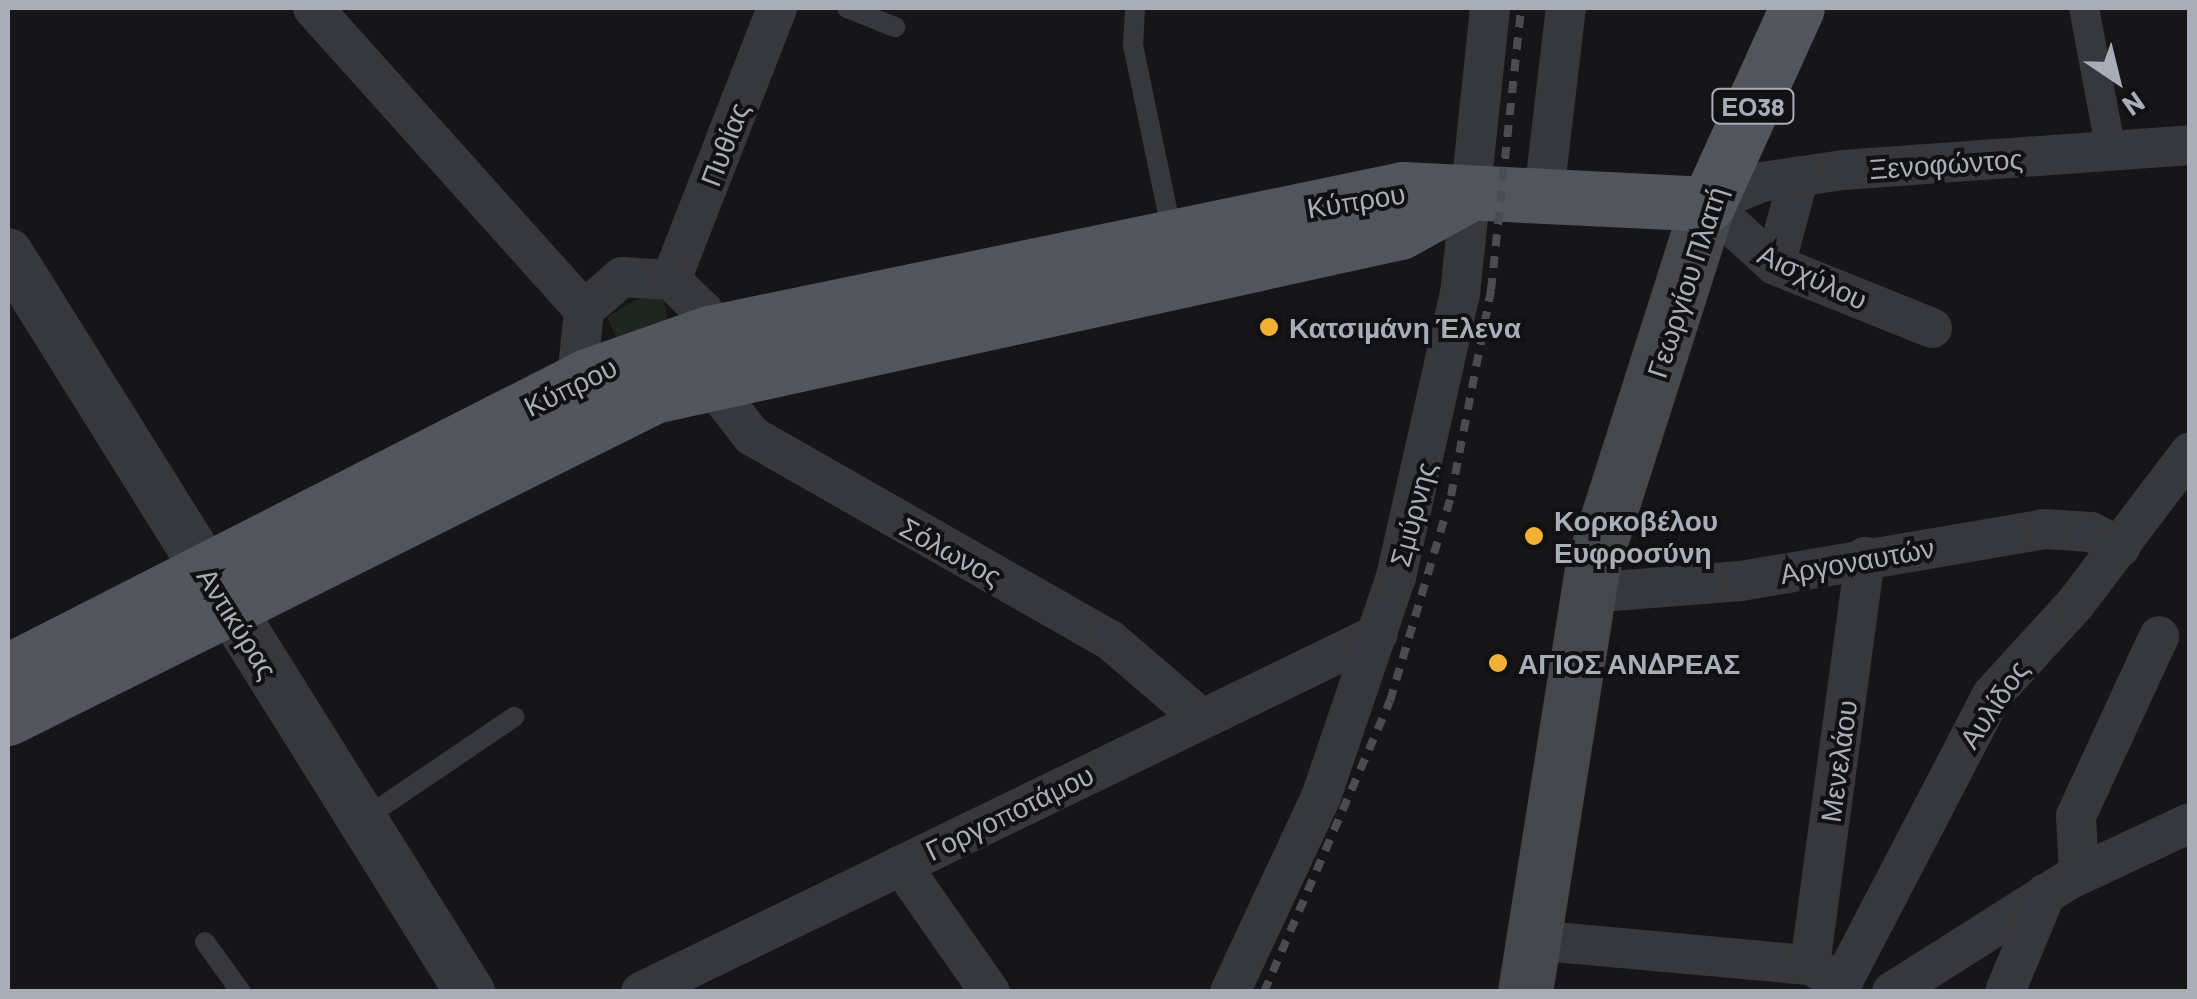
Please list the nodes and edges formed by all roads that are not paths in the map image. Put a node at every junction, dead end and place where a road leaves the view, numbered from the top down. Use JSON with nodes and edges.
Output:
{"nodes":[{"id":1,"x":313,"y":8,"type":"edge"},
{"id":2,"x":777,"y":8,"type":"edge"},
{"id":3,"x":848,"y":8,"type":"edge"},
{"id":4,"x":1136,"y":8,"type":"edge"},
{"id":5,"x":1490,"y":8,"type":"edge"},
{"id":6,"x":1566,"y":8,"type":"edge"},
{"id":7,"x":1767,"y":8,"type":"edge"},
{"id":8,"x":1797,"y":8,"type":"edge"},
{"id":9,"x":2084,"y":8,"type":"edge"},
{"id":10,"x":895,"y":27,"type":"dead end"},
{"id":11,"x":2190,"y":145,"type":"edge"},
{"id":12,"x":2111,"y":151,"type":"junction"},
{"id":13,"x":1799,"y":176,"type":"junction"},
{"id":14,"x":1470,"y":194,"type":"junction"},
{"id":15,"x":1544,"y":194,"type":"junction"},
{"id":16,"x":1695,"y":201,"type":"junction"},
{"id":17,"x":1172,"y":233,"type":"junction"},
{"id":18,"x":8,"y":252,"type":"edge"},
{"id":19,"x":1775,"y":265,"type":"junction"},
{"id":20,"x":671,"y":280,"type":"junction"},
{"id":21,"x":584,"y":310,"type":"junction"},
{"id":22,"x":1932,"y":328,"type":"dead end"},
{"id":23,"x":710,"y":357,"type":"junction"},
{"id":24,"x":587,"y":376,"type":"junction"},
{"id":25,"x":632,"y":405,"type":"junction"},
{"id":26,"x":2190,"y":452,"type":"edge"},
{"id":27,"x":2120,"y":547,"type":"junction"},
{"id":28,"x":1865,"y":558,"type":"junction"},
{"id":29,"x":1591,"y":579,"type":"junction"},
{"id":30,"x":218,"y":591,"type":"junction"},
{"id":31,"x":1378,"y":634,"type":"junction"},
{"id":32,"x":2159,"y":636,"type":"dead end"},
{"id":33,"x":8,"y":671,"type":"edge"},
{"id":34,"x":514,"y":717,"type":"dead end"},
{"id":35,"x":8,"y":718,"type":"edge"},
{"id":36,"x":1200,"y":718,"type":"junction"},
{"id":37,"x":360,"y":822,"type":"junction"},
{"id":38,"x":2190,"y":823,"type":"edge"},
{"id":39,"x":901,"y":864,"type":"junction"},
{"id":40,"x":2062,"y":884,"type":"junction"},
{"id":41,"x":205,"y":942,"type":"dead end"},
{"id":42,"x":1529,"y":966,"type":"edge"},
{"id":43,"x":1831,"y":981,"type":"edge"},
{"id":44,"x":241,"y":992,"type":"edge"},
{"id":45,"x":470,"y":992,"type":"edge"},
{"id":46,"x":641,"y":992,"type":"edge"},
{"id":47,"x":990,"y":992,"type":"edge"},
{"id":48,"x":1230,"y":992,"type":"edge"},
{"id":49,"x":1892,"y":992,"type":"edge"},
{"id":50,"x":2005,"y":992,"type":"edge"}],
"edges":[{"from":1,"to":21,"type":"street"},
{"from":2,"to":20,"type":"street","name":"Πυθίας"},
{"from":3,"to":10,"type":"lane"},
{"from":4,"to":17,"type":"lane"},
{"from":5,"to":14,"type":"street","name":"Σμύρνης"},
{"from":6,"to":15,"type":"street"},
{"from":7,"to":16,"type":"main road","name":"Γεωργίου Πλατή","number":"ΕΟ38"},
{"from":8,"to":16,"type":"main road","name":"Γεωργίου Πλατή","number":"ΕΟ38"},
{"from":9,"to":12,"type":"street"},
{"from":11,"to":12,"type":"street","name":"Ξενοφώντος"},
{"from":12,"to":13,"type":"street","name":"Ξενοφώντος"},
{"from":13,"to":16,"type":"street","name":"Ξενοφώντος"},
{"from":13,"to":19,"type":"street"},
{"from":14,"to":15,"type":"main road"},
{"from":14,"to":17,"type":"main road","name":"Κύπρου"},
{"from":14,"to":23,"type":"main road","name":"Κύπρου"},
{"from":14,"to":31,"type":"street","name":"Σμύρνης"},
{"from":15,"to":16,"type":"main road"},
{"from":16,"to":19,"type":"street","name":"Αισχύλου"},
{"from":16,"to":29,"type":"main road","name":"Γεωργίου Πλατή","number":"ΕΟ38"},
{"from":17,"to":23,"type":"main road","name":"Κύπρου"},
{"from":18,"to":30,"type":"street","name":"Αντικύρας"},
{"from":19,"to":22,"type":"street","name":"Αισχύλου"},
{"from":20,"to":21,"type":"street"},
{"from":20,"to":23,"type":"street","name":"Σόλωνος"},
{"from":21,"to":24,"type":"street"},
{"from":23,"to":24,"type":"main road","name":"Κύπρου"},
{"from":23,"to":25,"type":"main road","name":"Κύπρου"},
{"from":23,"to":36,"type":"street","name":"Σόλωνος"},
{"from":24,"to":25,"type":"street"},
{"from":24,"to":30,"type":"main road","name":"Κύπρου"},
{"from":25,"to":30,"type":"main road","name":"Κύπρου"},
{"from":26,"to":27,"type":"street","name":"Αυλίδος"},
{"from":27,"to":28,"type":"street","name":"Αργοναυτών"},
{"from":27,"to":43,"type":"street","name":"Αυλίδος"},
{"from":28,"to":29,"type":"street","name":"Αργοναυτών"},
{"from":28,"to":43,"type":"street","name":"Μενελάου"},
{"from":29,"to":42,"type":"main road","name":"Γεωργίου Πλατή","number":"ΕΟ38"},
{"from":30,"to":33,"type":"main road","name":"Κύπρου"},
{"from":30,"to":35,"type":"main road","name":"Κύπρου"},
{"from":30,"to":37,"type":"street","name":"Αντικύρας"},
{"from":31,"to":36,"type":"street","name":"Γοργοποτάμου"},
{"from":31,"to":48,"type":"street","name":"Σμύρνης"},
{"from":32,"to":40,"type":"street"},
{"from":34,"to":37,"type":"lane"},
{"from":36,"to":39,"type":"street","name":"Γοργοποτάμου"},
{"from":37,"to":45,"type":"street","name":"Αντικύρας"},
{"from":38,"to":40,"type":"street"},
{"from":39,"to":46,"type":"street","name":"Γοργοποτάμου"},
{"from":39,"to":47,"type":"street"},
{"from":40,"to":49,"type":"street"},
{"from":40,"to":50,"type":"street"},
{"from":41,"to":44,"type":"lane"},
{"from":42,"to":43,"type":"street"}]}
